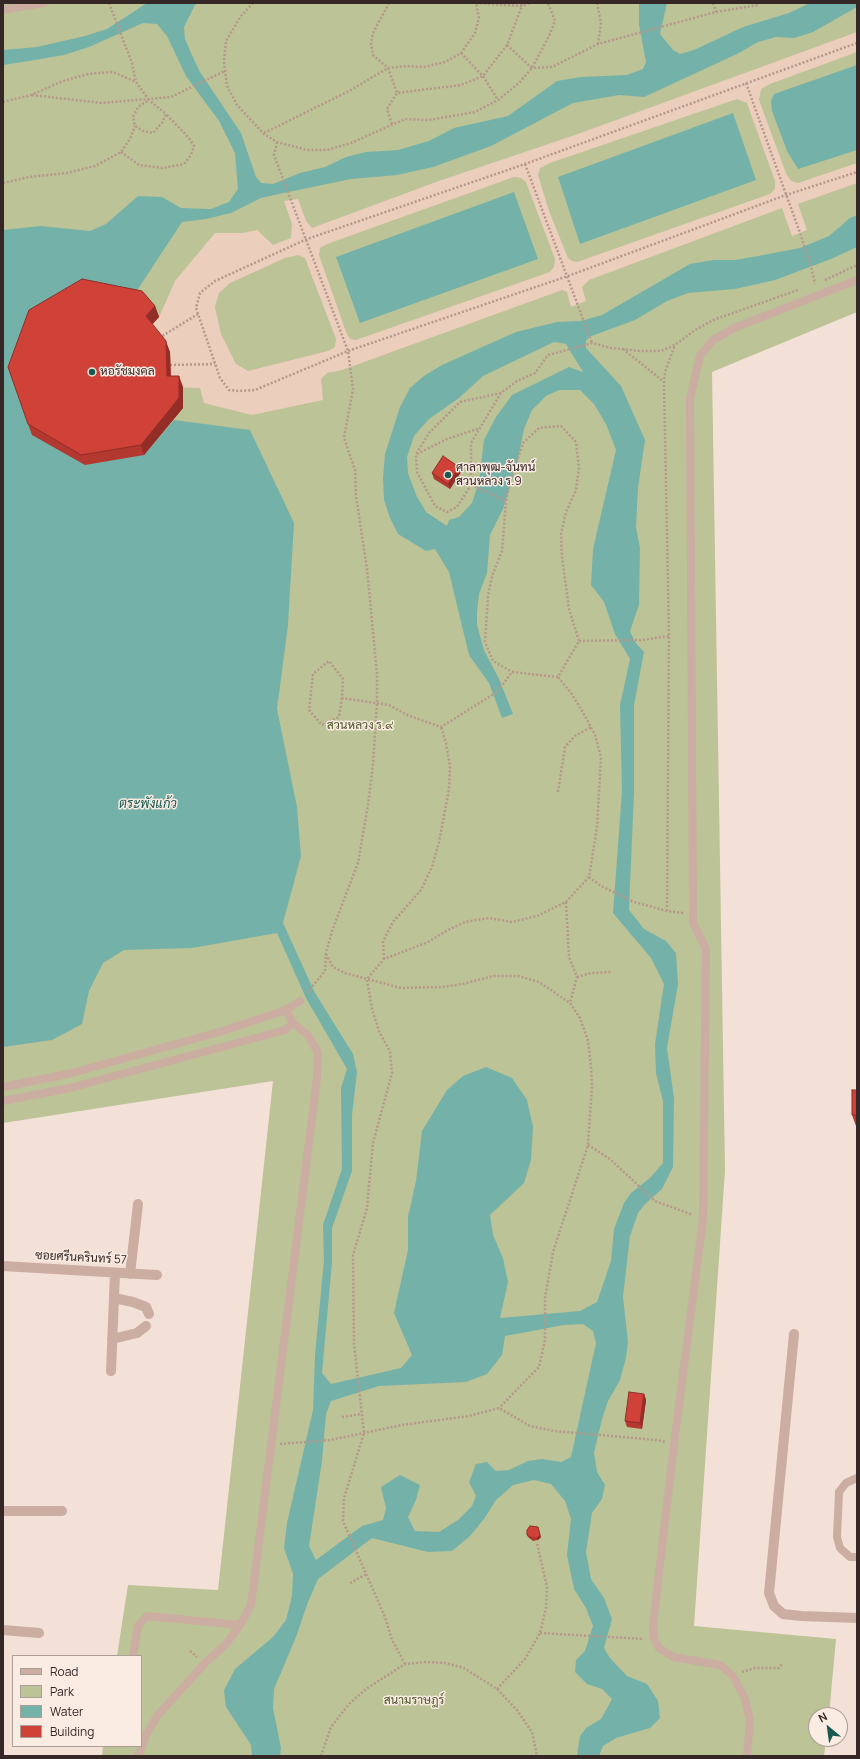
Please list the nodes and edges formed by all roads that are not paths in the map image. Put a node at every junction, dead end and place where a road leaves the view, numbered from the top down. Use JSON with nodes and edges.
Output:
{"nodes":[{"id":1,"x":44,"y":3,"type":"edge"},
{"id":2,"x":3,"y":10,"type":"edge"},
{"id":3,"x":857,"y":280,"type":"edge"},
{"id":4,"x":300,"y":1001,"type":"road end"},
{"id":5,"x":286,"y":1010,"type":"junction"},
{"id":6,"x":293,"y":1023,"type":"junction"},
{"id":7,"x":3,"y":1087,"type":"edge"},
{"id":8,"x":3,"y":1101,"type":"edge"},
{"id":9,"x":138,"y":1204,"type":"dead end"},
{"id":10,"x":3,"y":1266,"type":"edge"},
{"id":11,"x":116,"y":1273,"type":"junction"},
{"id":12,"x":130,"y":1274,"type":"junction"},
{"id":13,"x":157,"y":1275,"type":"dead end"},
{"id":14,"x":114,"y":1298,"type":"junction"},
{"id":15,"x":149,"y":1314,"type":"dead end"},
{"id":16,"x":146,"y":1326,"type":"dead end"},
{"id":17,"x":794,"y":1334,"type":"dead end"},
{"id":18,"x":112,"y":1339,"type":"junction"},
{"id":19,"x":111,"y":1371,"type":"dead end"},
{"id":20,"x":857,"y":1478,"type":"edge"},
{"id":21,"x":3,"y":1511,"type":"edge"},
{"id":22,"x":62,"y":1511,"type":"dead end"},
{"id":23,"x":857,"y":1557,"type":"edge"},
{"id":24,"x":857,"y":1618,"type":"edge"},
{"id":25,"x":240,"y":1625,"type":"junction"},
{"id":26,"x":3,"y":1630,"type":"edge"},
{"id":27,"x":39,"y":1633,"type":"dead end"},
{"id":28,"x":133,"y":1655,"type":"edge"},
{"id":29,"x":142,"y":1746,"type":"edge"},
{"id":30,"x":747,"y":1756,"type":"edge"}],
"edges":[{"from":1,"to":2,"type":"lane"},
{"from":3,"to":30,"type":"lane"},
{"from":4,"to":5,"type":"lane"},
{"from":5,"to":6,"type":"lane"},
{"from":5,"to":7,"type":"lane"},
{"from":6,"to":8,"type":"lane"},
{"from":6,"to":25,"type":"lane"},
{"from":9,"to":12,"type":"street"},
{"from":10,"to":11,"type":"street","name":"ซอยศรีนครินทร์ 57"},
{"from":11,"to":12,"type":"street","name":"ซอยศรีนครินทร์ 57"},
{"from":11,"to":14,"type":"street"},
{"from":12,"to":13,"type":"street","name":"ซอยศรีนครินทร์ 57"},
{"from":14,"to":15,"type":"street"},
{"from":14,"to":18,"type":"street"},
{"from":16,"to":18,"type":"street"},
{"from":17,"to":24,"type":"street"},
{"from":18,"to":19,"type":"street"},
{"from":20,"to":23,"type":"lane"},
{"from":21,"to":22,"type":"street"},
{"from":25,"to":28,"type":"lane"},
{"from":25,"to":29,"type":"lane"},
{"from":26,"to":27,"type":"street"}]}
